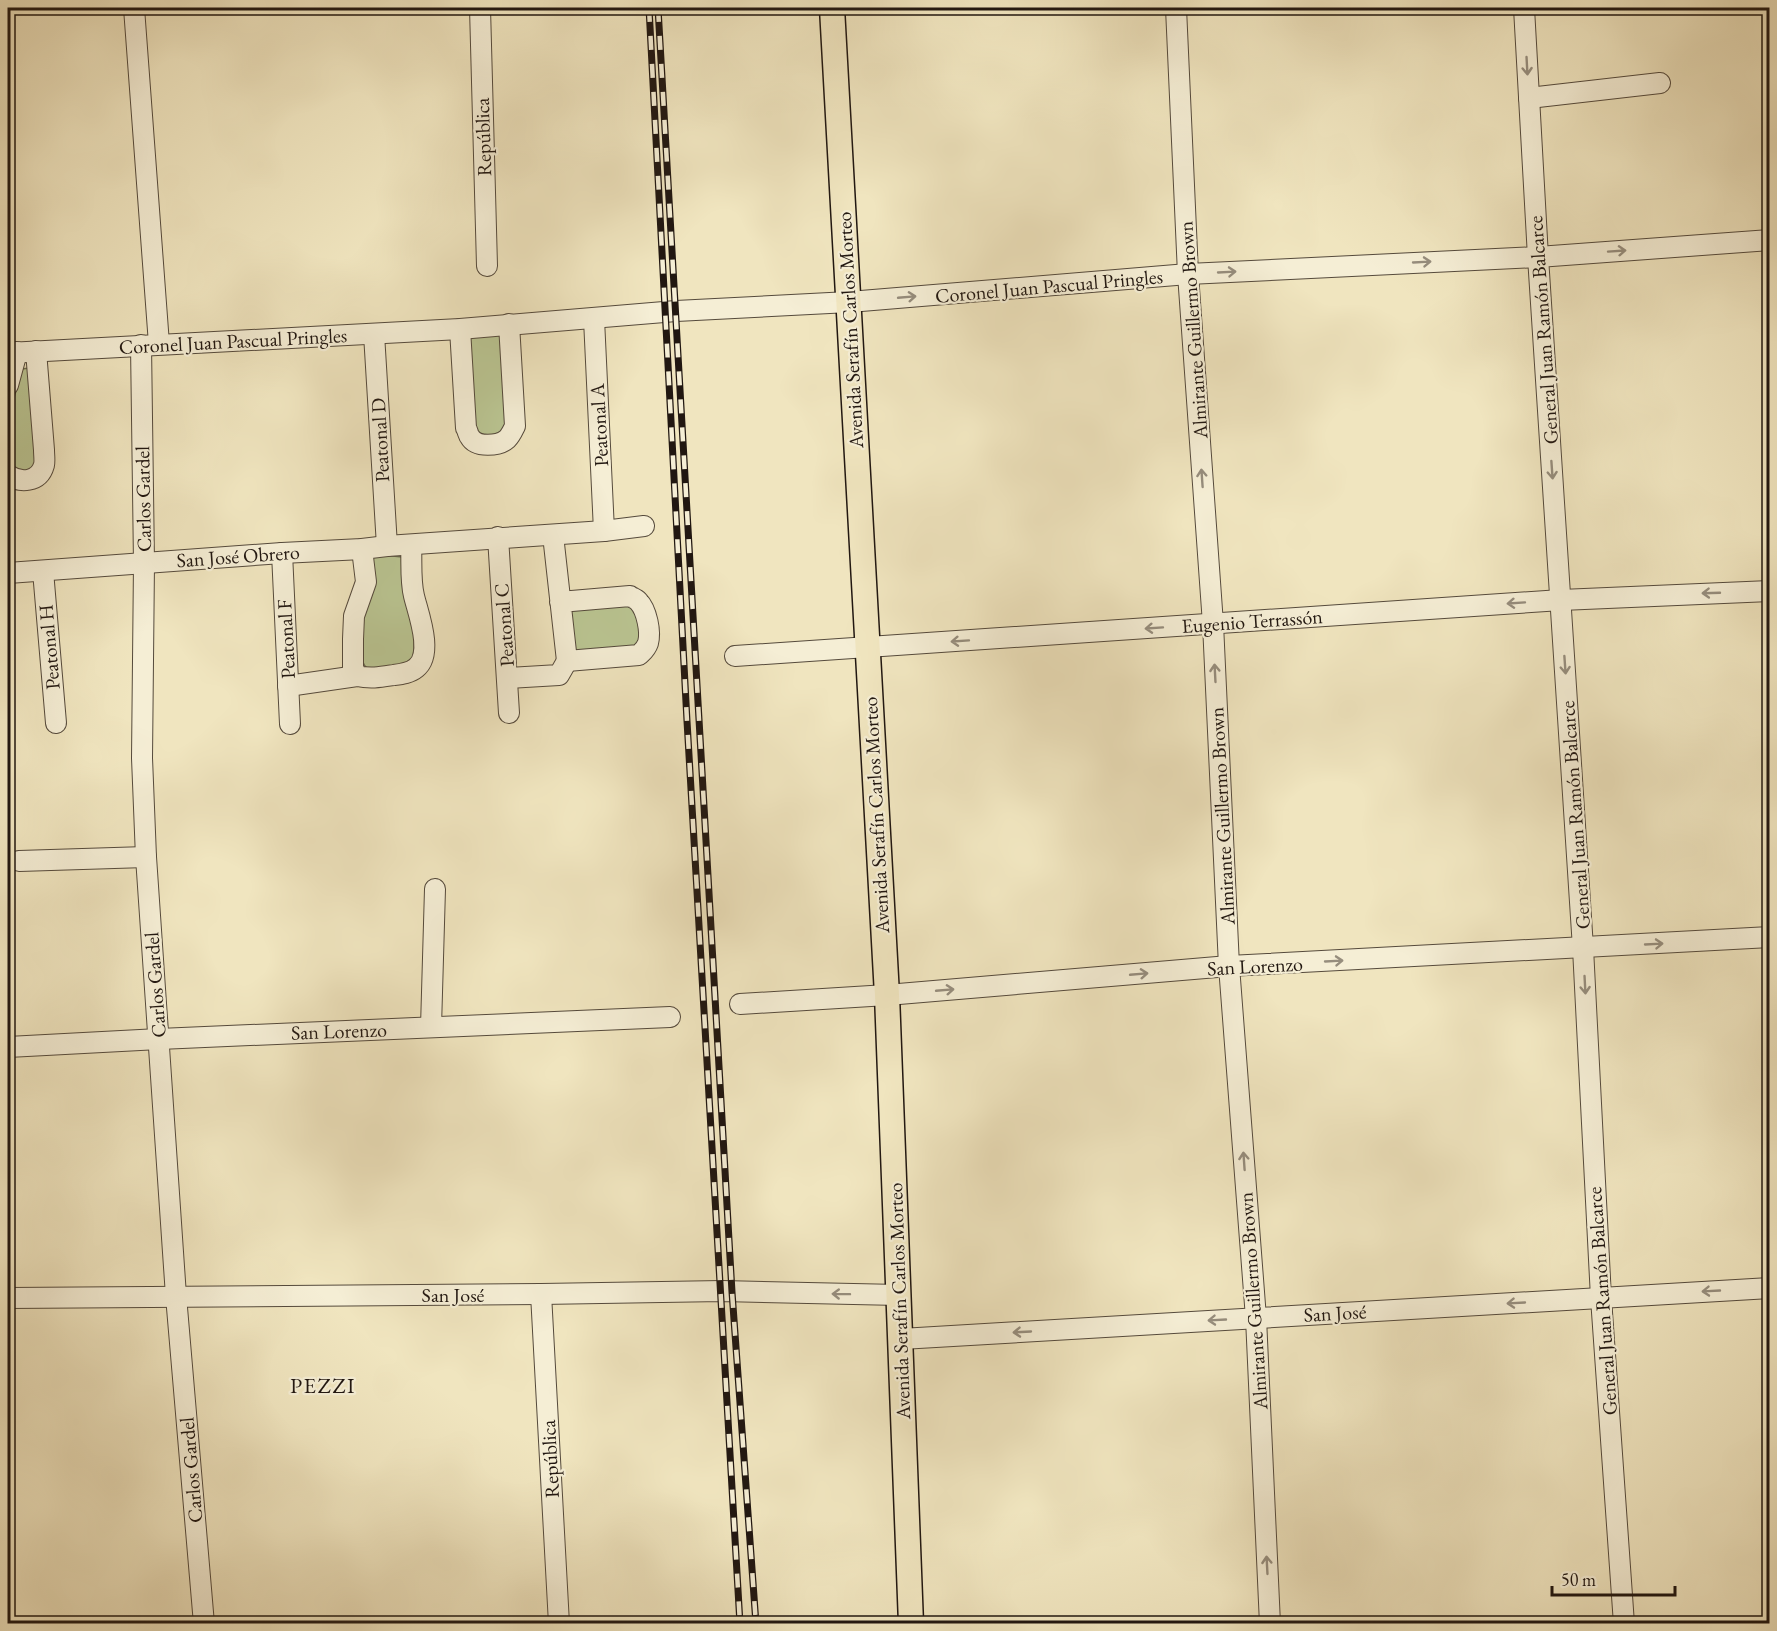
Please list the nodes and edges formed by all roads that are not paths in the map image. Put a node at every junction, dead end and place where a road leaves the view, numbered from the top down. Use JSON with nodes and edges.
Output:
{"nodes":[{"id":1,"x":134,"y":8,"type":"edge"},
{"id":2,"x":480,"y":8,"type":"edge"},
{"id":3,"x":832,"y":8,"type":"edge"},
{"id":4,"x":1176,"y":8,"type":"edge"},
{"id":5,"x":1524,"y":8,"type":"edge"},
{"id":6,"x":1660,"y":83,"type":"dead end"},
{"id":7,"x":1529,"y":98,"type":"junction"},
{"id":8,"x":1770,"y":240,"type":"edge"},
{"id":9,"x":1538,"y":256,"type":"junction"},
{"id":10,"x":487,"y":266,"type":"dead end"},
{"id":11,"x":1188,"y":274,"type":"junction"},
{"id":12,"x":849,"y":302,"type":"junction"},
{"id":13,"x":594,"y":319,"type":"junction"},
{"id":14,"x":508,"y":324,"type":"junction"},
{"id":15,"x":459,"y":329,"type":"junction"},
{"id":16,"x":374,"y":334,"type":"junction"},
{"id":17,"x":150,"y":345,"type":"junction"},
{"id":18,"x":20,"y":352,"type":"edge"},
{"id":19,"x":8,"y":385,"type":"edge"},
{"id":20,"x":8,"y":475,"type":"edge"},
{"id":21,"x":644,"y":526,"type":"dead end"},
{"id":22,"x":604,"y":531,"type":"junction"},
{"id":23,"x":553,"y":535,"type":"junction"},
{"id":24,"x":498,"y":537,"type":"junction"},
{"id":25,"x":411,"y":545,"type":"junction"},
{"id":26,"x":387,"y":546,"type":"junction"},
{"id":27,"x":362,"y":549,"type":"junction"},
{"id":28,"x":282,"y":553,"type":"junction"},
{"id":29,"x":144,"y":563,"type":"junction"},
{"id":30,"x":43,"y":571,"type":"junction"},
{"id":31,"x":8,"y":573,"type":"edge"},
{"id":32,"x":1770,"y":591,"type":"edge"},
{"id":33,"x":1561,"y":600,"type":"junction"},
{"id":34,"x":560,"y":602,"type":"junction"},
{"id":35,"x":1213,"y":624,"type":"junction"},
{"id":36,"x":867,"y":647,"type":"junction"},
{"id":37,"x":735,"y":656,"type":"dead end"},
{"id":38,"x":567,"y":661,"type":"junction"},
{"id":39,"x":357,"y":676,"type":"junction"},
{"id":40,"x":508,"y":678,"type":"junction"},
{"id":41,"x":288,"y":686,"type":"junction"},
{"id":42,"x":509,"y":713,"type":"dead end"},
{"id":43,"x":56,"y":723,"type":"dead end"},
{"id":44,"x":290,"y":724,"type":"dead end"},
{"id":45,"x":146,"y":857,"type":"junction"},
{"id":46,"x":19,"y":861,"type":"dead end"},
{"id":47,"x":435,"y":889,"type":"dead end"},
{"id":48,"x":1770,"y":938,"type":"edge"},
{"id":49,"x":1583,"y":948,"type":"junction"},
{"id":50,"x":1229,"y":966,"type":"junction"},
{"id":51,"x":887,"y":995,"type":"junction"},
{"id":52,"x":740,"y":1004,"type":"dead end"},
{"id":53,"x":670,"y":1017,"type":"dead end"},
{"id":54,"x":431,"y":1028,"type":"junction"},
{"id":55,"x":159,"y":1039,"type":"junction"},
{"id":56,"x":8,"y":1047,"type":"edge"},
{"id":57,"x":1770,"y":1288,"type":"edge"},
{"id":58,"x":541,"y":1294,"type":"junction"},
{"id":59,"x":899,"y":1295,"type":"junction"},
{"id":60,"x":176,"y":1296,"type":"junction"},
{"id":61,"x":8,"y":1298,"type":"edge"},
{"id":62,"x":1601,"y":1298,"type":"junction"},
{"id":63,"x":1256,"y":1318,"type":"junction"},
{"id":64,"x":901,"y":1339,"type":"junction"},
{"id":65,"x":204,"y":1623,"type":"edge"},
{"id":66,"x":559,"y":1623,"type":"edge"},
{"id":67,"x":911,"y":1623,"type":"edge"},
{"id":68,"x":1270,"y":1623,"type":"edge"},
{"id":69,"x":1624,"y":1623,"type":"edge"}],
"edges":[{"from":1,"to":17,"type":"street","name":"Carlos Gardel"},
{"from":2,"to":10,"type":"street","name":"República"},
{"from":3,"to":12,"type":"main road","name":"Avenida Serafín Carlos Morteo"},
{"from":4,"to":11,"type":"street","name":"Almirante Guillermo Brown"},
{"from":5,"to":7,"type":"street","name":"General Juan Ramón Balcarce","one_way":true},
{"from":6,"to":7,"type":"street"},
{"from":7,"to":9,"type":"street","name":"General Juan Ramón Balcarce"},
{"from":9,"to":8,"type":"street","name":"Coronel Juan Pascual Pringles","one_way":true},
{"from":11,"to":9,"type":"street","name":"Coronel Juan Pascual Pringles","one_way":true},
{"from":9,"to":33,"type":"street","name":"General Juan Ramón Balcarce","one_way":true},
{"from":12,"to":11,"type":"street","name":"Coronel Juan Pascual Pringles","one_way":true},
{"from":35,"to":11,"type":"street","name":"Almirante Guillermo Brown","one_way":true},
{"from":12,"to":13,"type":"street","name":"Coronel Juan Pascual Pringles"},
{"from":12,"to":36,"type":"main road","name":"Avenida Serafín Carlos Morteo"},
{"from":13,"to":14,"type":"street","name":"Coronel Juan Pascual Pringles"},
{"from":13,"to":22,"type":"street","name":"Peatonal A"},
{"from":14,"to":15,"type":"street","name":"Coronel Juan Pascual Pringles"},
{"from":14,"to":15,"type":"street"},
{"from":15,"to":16,"type":"street","name":"Coronel Juan Pascual Pringles"},
{"from":16,"to":17,"type":"street","name":"Coronel Juan Pascual Pringles"},
{"from":16,"to":26,"type":"street","name":"Peatonal D"},
{"from":17,"to":18,"type":"street","name":"Coronel Juan Pascual Pringles"},
{"from":17,"to":29,"type":"street","name":"Carlos Gardel"},
{"from":18,"to":19,"type":"street"},
{"from":18,"to":20,"type":"street"},
{"from":21,"to":22,"type":"street","name":"San José Obrero"},
{"from":22,"to":23,"type":"street","name":"San José Obrero"},
{"from":23,"to":24,"type":"street","name":"San José Obrero"},
{"from":23,"to":34,"type":"street"},
{"from":24,"to":25,"type":"street","name":"San José Obrero"},
{"from":24,"to":40,"type":"street","name":"Peatonal C"},
{"from":25,"to":26,"type":"street","name":"San José Obrero"},
{"from":25,"to":39,"type":"street"},
{"from":26,"to":27,"type":"street","name":"San José Obrero"},
{"from":27,"to":28,"type":"street","name":"San José Obrero"},
{"from":27,"to":39,"type":"street"},
{"from":28,"to":29,"type":"street","name":"San José Obrero"},
{"from":28,"to":41,"type":"street","name":"Peatonal F"},
{"from":29,"to":30,"type":"street","name":"San José Obrero"},
{"from":29,"to":45,"type":"street","name":"Carlos Gardel"},
{"from":30,"to":31,"type":"street","name":"San José Obrero"},
{"from":30,"to":43,"type":"street","name":"Peatonal H"},
{"from":32,"to":33,"type":"street","name":"Eugenio Terrassón","one_way":true},
{"from":33,"to":35,"type":"street","name":"Eugenio Terrassón","one_way":true},
{"from":33,"to":49,"type":"street","name":"General Juan Ramón Balcarce","one_way":true},
{"from":34,"to":38,"type":"street"},
{"from":34,"to":38,"type":"street"},
{"from":35,"to":36,"type":"street","name":"Eugenio Terrassón","one_way":true},
{"from":50,"to":35,"type":"street","name":"Almirante Guillermo Brown","one_way":true},
{"from":36,"to":37,"type":"street","name":"Eugenio Terrassón"},
{"from":36,"to":51,"type":"main road","name":"Avenida Serafín Carlos Morteo"},
{"from":38,"to":40,"type":"street"},
{"from":39,"to":41,"type":"street"},
{"from":40,"to":42,"type":"street","name":"Peatonal C"},
{"from":41,"to":44,"type":"street","name":"Peatonal F"},
{"from":45,"to":46,"type":"street"},
{"from":45,"to":55,"type":"street","name":"Carlos Gardel"},
{"from":47,"to":54,"type":"street"},
{"from":49,"to":48,"type":"street","name":"San Lorenzo","one_way":true},
{"from":50,"to":49,"type":"street","name":"San Lorenzo","one_way":true},
{"from":49,"to":62,"type":"street","name":"General Juan Ramón Balcarce","one_way":true},
{"from":51,"to":50,"type":"street","name":"San Lorenzo","one_way":true},
{"from":63,"to":50,"type":"street","name":"Almirante Guillermo Brown","one_way":true},
{"from":51,"to":52,"type":"street","name":"San Lorenzo"},
{"from":51,"to":59,"type":"main road","name":"Avenida Serafín Carlos Morteo"},
{"from":53,"to":54,"type":"street","name":"San Lorenzo"},
{"from":54,"to":55,"type":"street","name":"San Lorenzo"},
{"from":55,"to":56,"type":"street","name":"San Lorenzo"},
{"from":55,"to":60,"type":"street","name":"Carlos Gardel"},
{"from":57,"to":62,"type":"street","name":"San José","one_way":true},
{"from":59,"to":58,"type":"street","name":"San José","one_way":true},
{"from":58,"to":60,"type":"street","name":"San José"},
{"from":58,"to":66,"type":"street","name":"República"},
{"from":59,"to":64,"type":"main road","name":"Avenida Serafín Carlos Morteo"},
{"from":60,"to":61,"type":"street","name":"San José"},
{"from":60,"to":65,"type":"street","name":"Carlos Gardel"},
{"from":62,"to":63,"type":"street","name":"San José","one_way":true},
{"from":62,"to":69,"type":"street","name":"General Juan Ramón Balcarce"},
{"from":63,"to":64,"type":"street","name":"San José","one_way":true},
{"from":68,"to":63,"type":"street","name":"Almirante Guillermo Brown","one_way":true},
{"from":64,"to":67,"type":"main road","name":"Avenida Serafín Carlos Morteo"}]}
